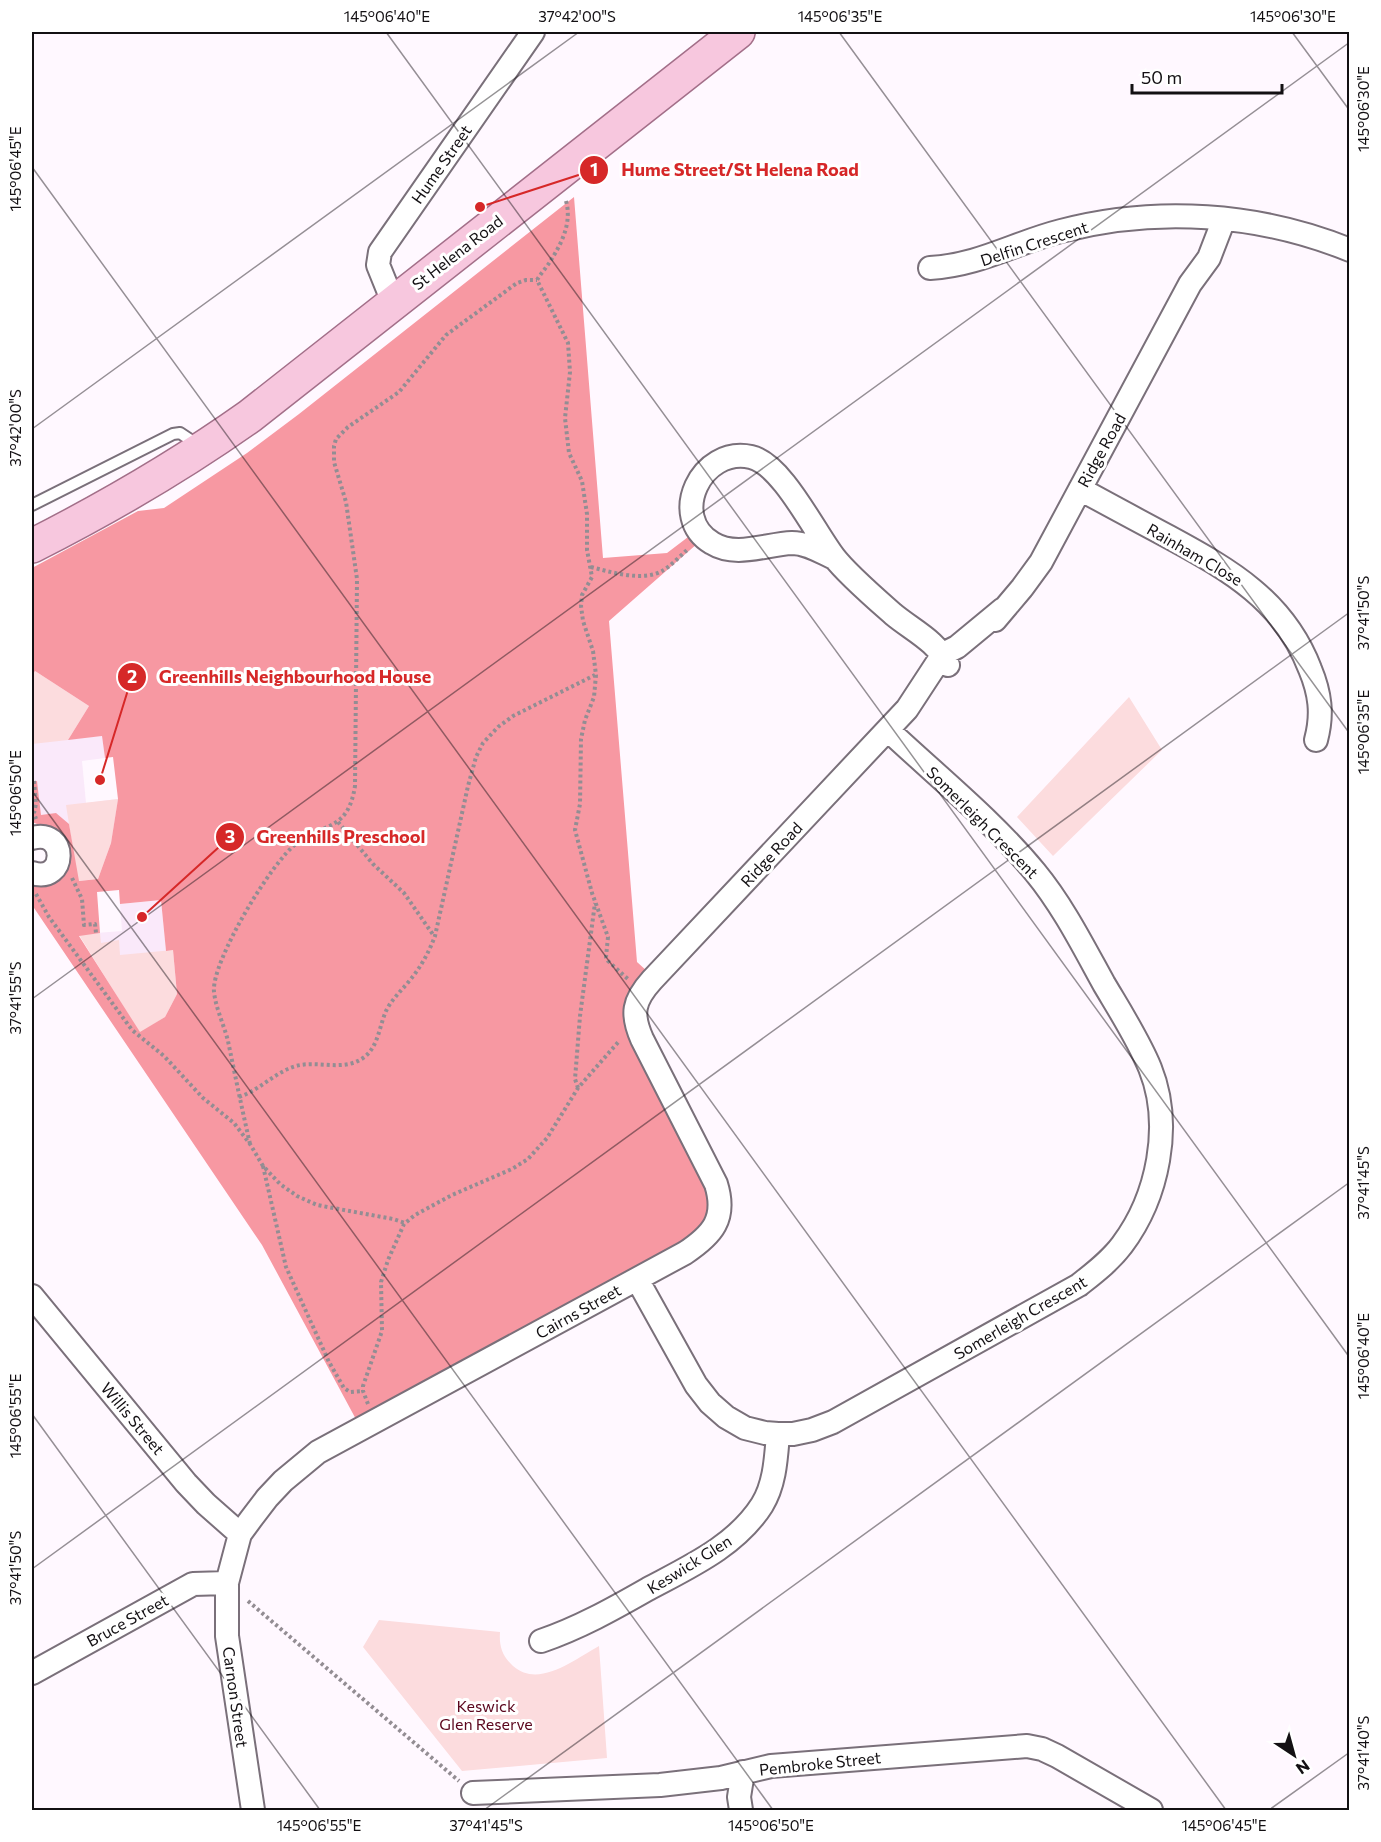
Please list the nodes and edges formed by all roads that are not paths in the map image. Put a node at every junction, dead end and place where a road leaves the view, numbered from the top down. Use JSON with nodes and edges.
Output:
{"nodes":[{"id":1,"x":533,"y":32,"type":"edge"},
{"id":2,"x":738,"y":32,"type":"edge"},
{"id":3,"x":1215,"y":218,"type":"junction"},
{"id":4,"x":1350,"y":250,"type":"edge"},
{"id":5,"x":930,"y":268,"type":"dead end"},
{"id":6,"x":393,"y":302,"type":"junction"},
{"id":7,"x":203,"y":449,"type":"junction"},
{"id":8,"x":1080,"y":489,"type":"junction"},
{"id":9,"x":32,"y":505,"type":"edge"},
{"id":10,"x":32,"y":546,"type":"edge"},
{"id":11,"x":834,"y":558,"type":"junction"},
{"id":12,"x":942,"y":660,"type":"junction"},
{"id":13,"x":888,"y":730,"type":"junction"},
{"id":14,"x":1316,"y":740,"type":"dead end"},
{"id":15,"x":32,"y":838,"type":"edge"},
{"id":16,"x":32,"y":873,"type":"edge"},
{"id":17,"x":635,"y":1023,"type":"joint"},
{"id":18,"x":637,"y":1279,"type":"junction"},
{"id":19,"x":32,"y":1296,"type":"edge"},
{"id":20,"x":778,"y":1434,"type":"junction"},
{"id":21,"x":240,"y":1534,"type":"junction"},
{"id":22,"x":227,"y":1583,"type":"junction"},
{"id":23,"x":541,"y":1641,"type":"dead end"},
{"id":24,"x":32,"y":1673,"type":"edge"},
{"id":25,"x":743,"y":1772,"type":"junction"},
{"id":26,"x":473,"y":1793,"type":"road end"},
{"id":27,"x":253,"y":1810,"type":"edge"},
{"id":28,"x":741,"y":1810,"type":"edge"},
{"id":29,"x":1151,"y":1810,"type":"edge"}],
"edges":[{"from":1,"to":6,"type":"street","name":"Hume Street"},
{"from":2,"to":6,"type":"main road","name":"St Helena Road"},
{"from":3,"to":4,"type":"street","name":"Delfin Crescent"},
{"from":3,"to":5,"type":"street","name":"Delfin Crescent"},
{"from":3,"to":8,"type":"street","name":"Ridge Road"},
{"from":6,"to":7,"type":"main road","name":"St Helena Road"},
{"from":7,"to":9,"type":"lane"},
{"from":7,"to":10,"type":"main road","name":"St Helena Road"},
{"from":8,"to":12,"type":"street","name":"Ridge Road"},
{"from":8,"to":14,"type":"street","name":"Rainham Close"},
{"from":11,"to":11,"type":"street"},
{"from":11,"to":12,"type":"street"},
{"from":12,"to":13,"type":"street","name":"Ridge Road"},
{"from":13,"to":17,"type":"street","name":"Ridge Road"},
{"from":13,"to":20,"type":"street","name":"Somerleigh Crescent"},
{"from":15,"to":16,"type":"street"},
{"from":17,"to":18,"type":"street","name":"Cairns Street"},
{"from":18,"to":20,"type":"street","name":"Somerleigh Crescent"},
{"from":18,"to":21,"type":"street","name":"Cairns Street"},
{"from":19,"to":21,"type":"street","name":"Willis Street"},
{"from":20,"to":23,"type":"street","name":"Keswick Glen"},
{"from":21,"to":22,"type":"street"},
{"from":22,"to":24,"type":"street","name":"Bruce Street"},
{"from":22,"to":27,"type":"street","name":"Carnon Street"},
{"from":25,"to":26,"type":"street","name":"Pembroke Street"},
{"from":25,"to":28,"type":"street"},
{"from":25,"to":29,"type":"street","name":"Pembroke Street"}]}
